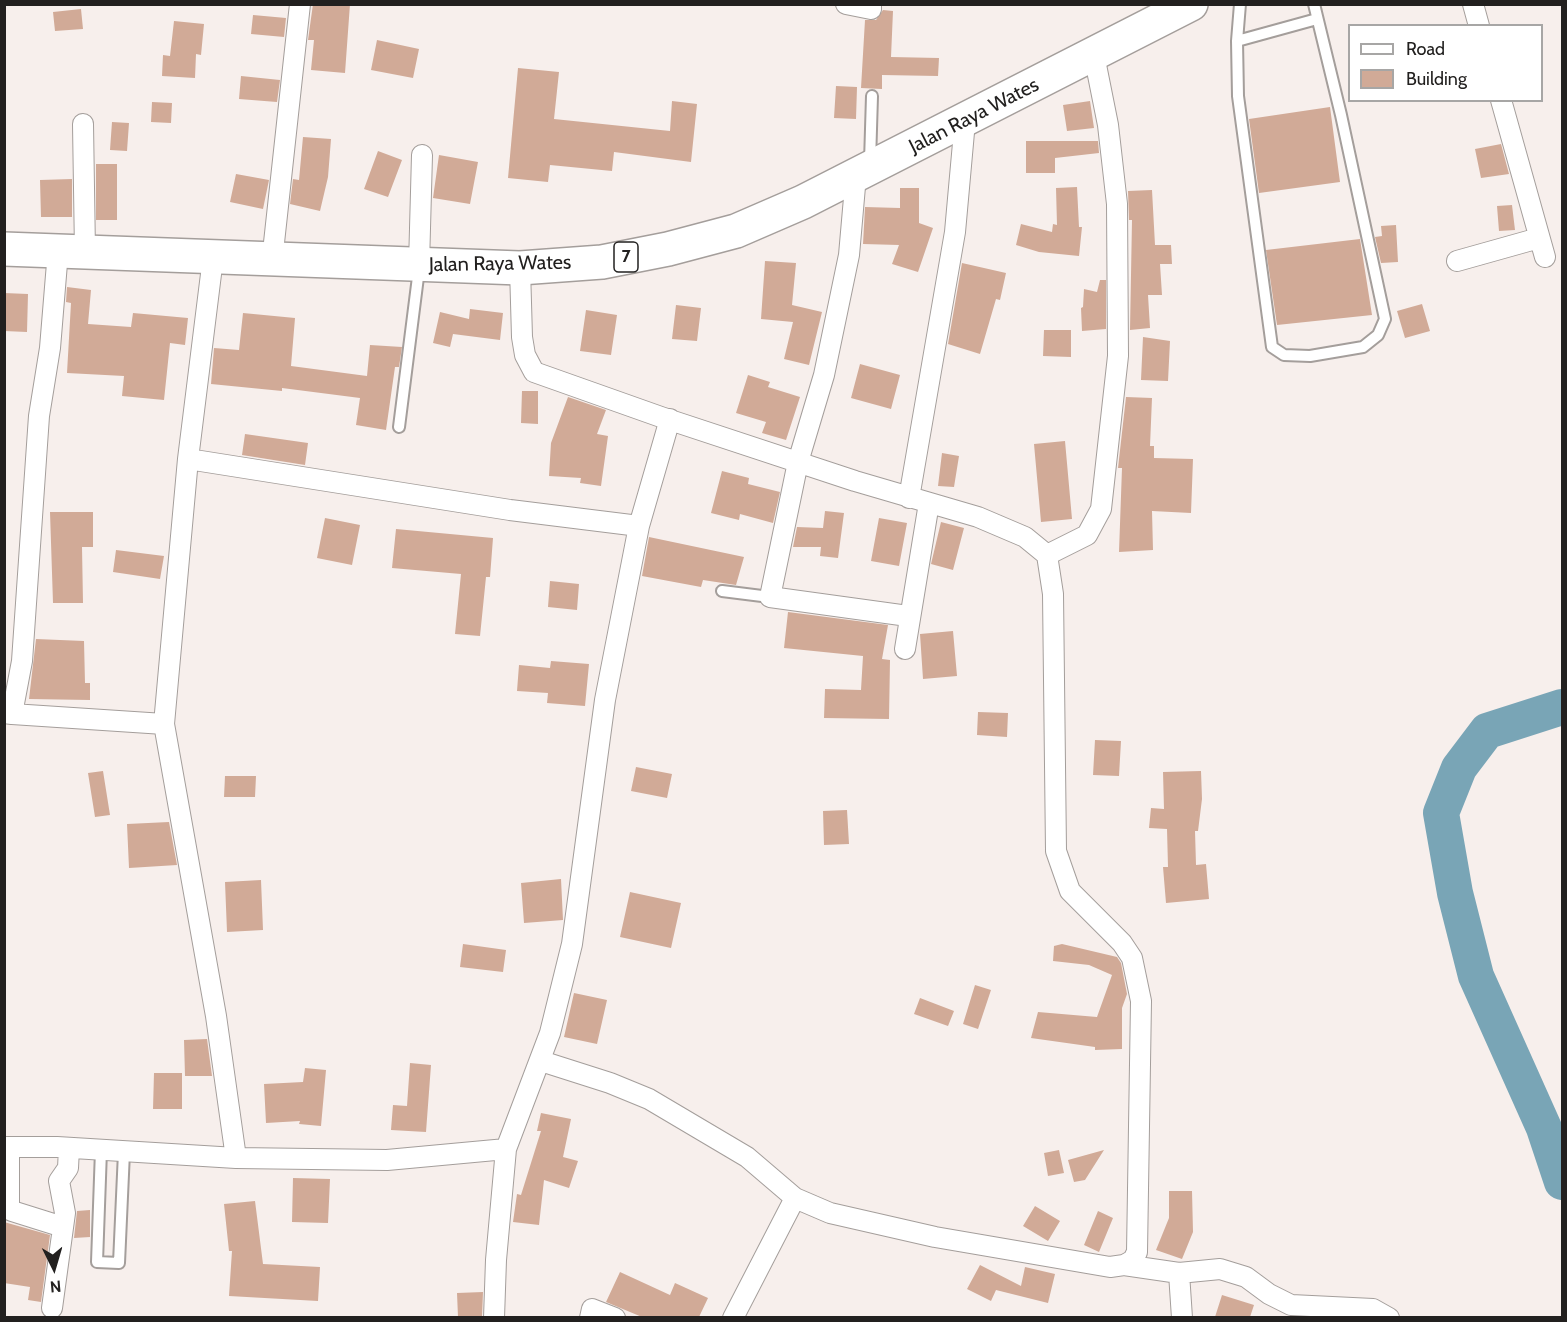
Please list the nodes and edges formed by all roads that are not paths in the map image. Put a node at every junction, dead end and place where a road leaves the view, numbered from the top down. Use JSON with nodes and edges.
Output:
{"nodes":[{"id":1,"x":300,"y":4,"type":"edge"},
{"id":2,"x":846,"y":4,"type":"edge"},
{"id":3,"x":871,"y":4,"type":"edge"},
{"id":4,"x":1191,"y":4,"type":"edge"},
{"id":5,"x":1240,"y":4,"type":"edge"},
{"id":6,"x":1314,"y":4,"type":"edge"},
{"id":7,"x":1473,"y":4,"type":"edge"},
{"id":8,"x":1317,"y":19,"type":"junction"},
{"id":9,"x":1478,"y":24,"type":"edge"},
{"id":10,"x":1237,"y":41,"type":"junction"},
{"id":11,"x":1094,"y":55,"type":"junction"},
{"id":12,"x":872,"y":96,"type":"dead end"},
{"id":13,"x":1502,"y":102,"type":"edge"},
{"id":14,"x":964,"y":121,"type":"junction"},
{"id":15,"x":83,"y":124,"type":"dead end"},
{"id":16,"x":422,"y":155,"type":"dead end"},
{"id":17,"x":863,"y":171,"type":"junction"},
{"id":18,"x":1539,"y":238,"type":"junction"},
{"id":19,"x":4,"y":249,"type":"edge"},
{"id":20,"x":71,"y":251,"type":"junction"},
{"id":21,"x":1545,"y":257,"type":"dead end"},
{"id":22,"x":213,"y":258,"type":"junction"},
{"id":23,"x":272,"y":261,"type":"junction"},
{"id":24,"x":1457,"y":261,"type":"dead end"},
{"id":25,"x":419,"y":266,"type":"junction"},
{"id":26,"x":519,"y":268,"type":"junction"},
{"id":27,"x":670,"y":419,"type":"junction"},
{"id":28,"x":399,"y":427,"type":"dead end"},
{"id":29,"x":188,"y":459,"type":"junction"},
{"id":30,"x":798,"y":462,"type":"junction"},
{"id":31,"x":909,"y":498,"type":"junction"},
{"id":32,"x":929,"y":503,"type":"junction"},
{"id":33,"x":639,"y":526,"type":"junction"},
{"id":34,"x":1047,"y":555,"type":"junction"},
{"id":35,"x":722,"y":591,"type":"dead end"},
{"id":36,"x":770,"y":597,"type":"junction"},
{"id":37,"x":908,"y":616,"type":"junction"},
{"id":38,"x":904,"y":649,"type":"dead end"},
{"id":39,"x":8,"y":714,"type":"edge"},
{"id":40,"x":164,"y":724,"type":"junction"},
{"id":41,"x":541,"y":1061,"type":"junction"},
{"id":42,"x":7,"y":1147,"type":"edge"},
{"id":43,"x":69,"y":1148,"type":"junction"},
{"id":44,"x":506,"y":1149,"type":"junction"},
{"id":45,"x":101,"y":1150,"type":"junction"},
{"id":46,"x":124,"y":1152,"type":"junction"},
{"id":47,"x":236,"y":1158,"type":"junction"},
{"id":48,"x":795,"y":1198,"type":"junction"},
{"id":49,"x":63,"y":1227,"type":"junction"},
{"id":50,"x":1124,"y":1265,"type":"junction"},
{"id":51,"x":1179,"y":1272,"type":"junction"},
{"id":52,"x":52,"y":1308,"type":"dead end"},
{"id":53,"x":494,"y":1317,"type":"edge"},
{"id":54,"x":590,"y":1317,"type":"edge"},
{"id":55,"x":615,"y":1317,"type":"edge"},
{"id":56,"x":733,"y":1317,"type":"edge"},
{"id":57,"x":1182,"y":1317,"type":"edge"},
{"id":58,"x":1389,"y":1317,"type":"edge"}],
"edges":[{"from":1,"to":23,"type":"street"},
{"from":2,"to":3,"type":"street"},
{"from":4,"to":11,"type":"highway","name":"Jalan Raya Wates","number":"7"},
{"from":5,"to":10,"type":"lane"},
{"from":6,"to":8,"type":"lane"},
{"from":7,"to":9,"type":"street"},
{"from":8,"to":10,"type":"lane"},
{"from":8,"to":10,"type":"lane"},
{"from":11,"to":14,"type":"highway","name":"Jalan Raya Wates","number":"7"},
{"from":11,"to":34,"type":"street"},
{"from":12,"to":17,"type":"lane"},
{"from":13,"to":18,"type":"street"},
{"from":14,"to":17,"type":"highway","name":"Jalan Raya Wates","number":"7"},
{"from":14,"to":31,"type":"street"},
{"from":15,"to":20,"type":"street"},
{"from":16,"to":25,"type":"street"},
{"from":17,"to":26,"type":"highway","name":"Jalan Raya Wates","number":"7"},
{"from":17,"to":30,"type":"street"},
{"from":18,"to":21,"type":"street"},
{"from":18,"to":24,"type":"street"},
{"from":19,"to":20,"type":"highway","name":"Jalan Raya Wates","number":"7"},
{"from":20,"to":22,"type":"highway","name":"Jalan Raya Wates","number":"7"},
{"from":20,"to":39,"type":"street"},
{"from":22,"to":23,"type":"highway","name":"Jalan Raya Wates","number":"7"},
{"from":22,"to":29,"type":"street"},
{"from":23,"to":25,"type":"highway","name":"Jalan Raya Wates","number":"7"},
{"from":25,"to":26,"type":"highway","name":"Jalan Raya Wates","number":"7"},
{"from":25,"to":28,"type":"lane"},
{"from":26,"to":27,"type":"street"},
{"from":27,"to":30,"type":"street"},
{"from":27,"to":33,"type":"street"},
{"from":29,"to":33,"type":"street"},
{"from":29,"to":40,"type":"street"},
{"from":30,"to":31,"type":"street"},
{"from":30,"to":36,"type":"street"},
{"from":31,"to":32,"type":"street"},
{"from":32,"to":34,"type":"street"},
{"from":32,"to":37,"type":"street"},
{"from":33,"to":41,"type":"street"},
{"from":34,"to":50,"type":"street"},
{"from":35,"to":36,"type":"lane"},
{"from":36,"to":37,"type":"street"},
{"from":37,"to":38,"type":"street"},
{"from":39,"to":40,"type":"street"},
{"from":40,"to":47,"type":"street"},
{"from":41,"to":44,"type":"street"},
{"from":41,"to":48,"type":"street"},
{"from":42,"to":43,"type":"street"},
{"from":42,"to":49,"type":"street"},
{"from":43,"to":45,"type":"street"},
{"from":43,"to":49,"type":"street"},
{"from":44,"to":47,"type":"street"},
{"from":44,"to":53,"type":"street"},
{"from":45,"to":46,"type":"street"},
{"from":45,"to":46,"type":"lane"},
{"from":46,"to":47,"type":"street"},
{"from":48,"to":50,"type":"street"},
{"from":48,"to":56,"type":"street"},
{"from":49,"to":52,"type":"street"},
{"from":50,"to":51,"type":"street"},
{"from":51,"to":57,"type":"street"},
{"from":51,"to":58,"type":"street"},
{"from":54,"to":55,"type":"street"}]}
